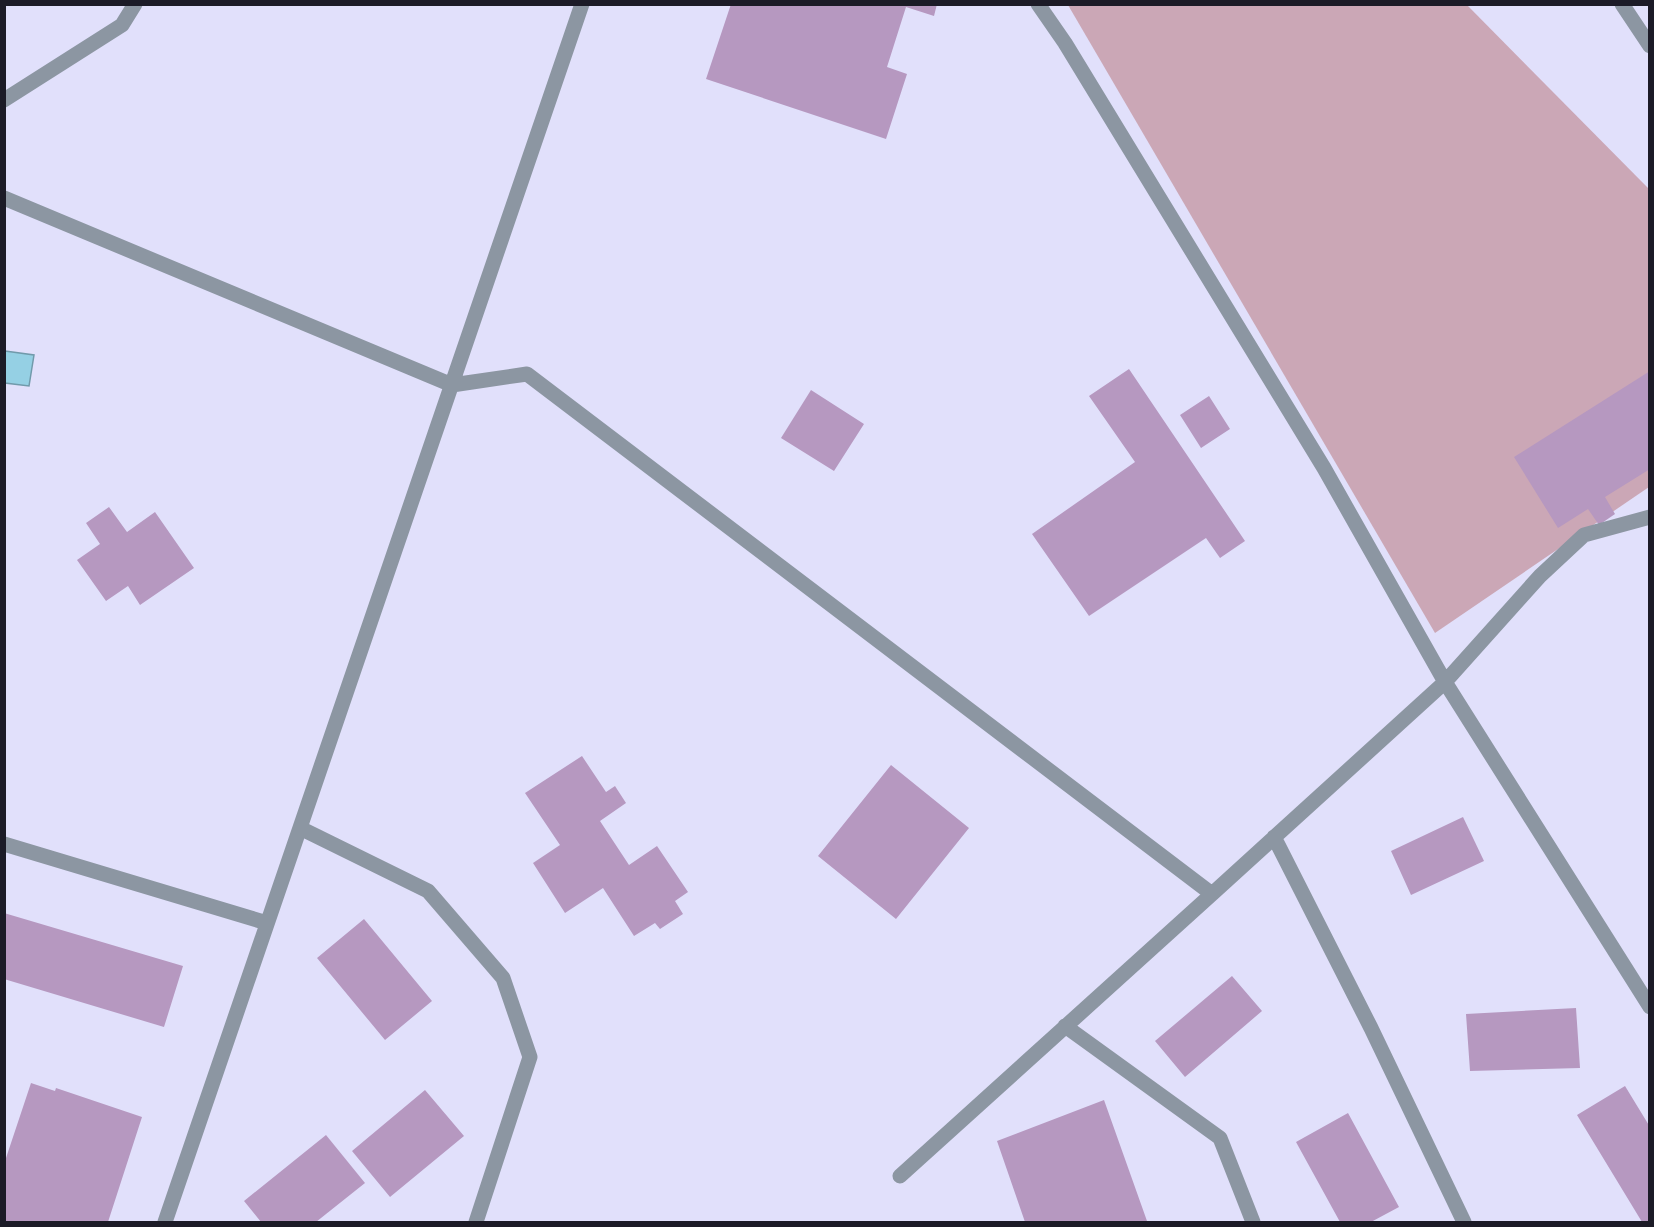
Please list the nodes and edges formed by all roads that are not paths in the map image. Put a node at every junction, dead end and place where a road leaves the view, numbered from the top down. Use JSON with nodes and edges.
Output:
{"nodes":[{"id":1,"x":135,"y":4,"type":"edge"},
{"id":2,"x":582,"y":4,"type":"edge"},
{"id":3,"x":1038,"y":4,"type":"edge"},
{"id":4,"x":1625,"y":5,"type":"edge"},
{"id":5,"x":1650,"y":46,"type":"edge"},
{"id":6,"x":4,"y":100,"type":"edge"},
{"id":7,"x":4,"y":198,"type":"edge"},
{"id":8,"x":452,"y":385,"type":"junction"},
{"id":9,"x":1650,"y":517,"type":"edge"},
{"id":10,"x":1445,"y":682,"type":"junction"},
{"id":11,"x":300,"y":828,"type":"junction"},
{"id":12,"x":1274,"y":837,"type":"junction"},
{"id":13,"x":4,"y":844,"type":"edge"},
{"id":14,"x":1212,"y":894,"type":"junction"},
{"id":15,"x":267,"y":923,"type":"junction"},
{"id":16,"x":1650,"y":1006,"type":"edge"},
{"id":17,"x":1065,"y":1026,"type":"junction"},
{"id":18,"x":900,"y":1176,"type":"dead end"},
{"id":19,"x":165,"y":1222,"type":"edge"},
{"id":20,"x":476,"y":1222,"type":"edge"},
{"id":21,"x":1253,"y":1222,"type":"edge"},
{"id":22,"x":1464,"y":1222,"type":"edge"}],
"edges":[{"from":1,"to":6,"type":"street"},
{"from":2,"to":8,"type":"street"},
{"from":3,"to":10,"type":"street"},
{"from":4,"to":5,"type":"street"},
{"from":7,"to":8,"type":"street"},
{"from":8,"to":11,"type":"street"},
{"from":8,"to":14,"type":"street"},
{"from":9,"to":10,"type":"street"},
{"from":10,"to":12,"type":"street"},
{"from":10,"to":16,"type":"street"},
{"from":11,"to":15,"type":"street"},
{"from":11,"to":20,"type":"street"},
{"from":12,"to":14,"type":"street"},
{"from":12,"to":22,"type":"street"},
{"from":13,"to":15,"type":"street"},
{"from":14,"to":17,"type":"street"},
{"from":15,"to":19,"type":"street"},
{"from":17,"to":18,"type":"street"},
{"from":17,"to":21,"type":"street"}]}
